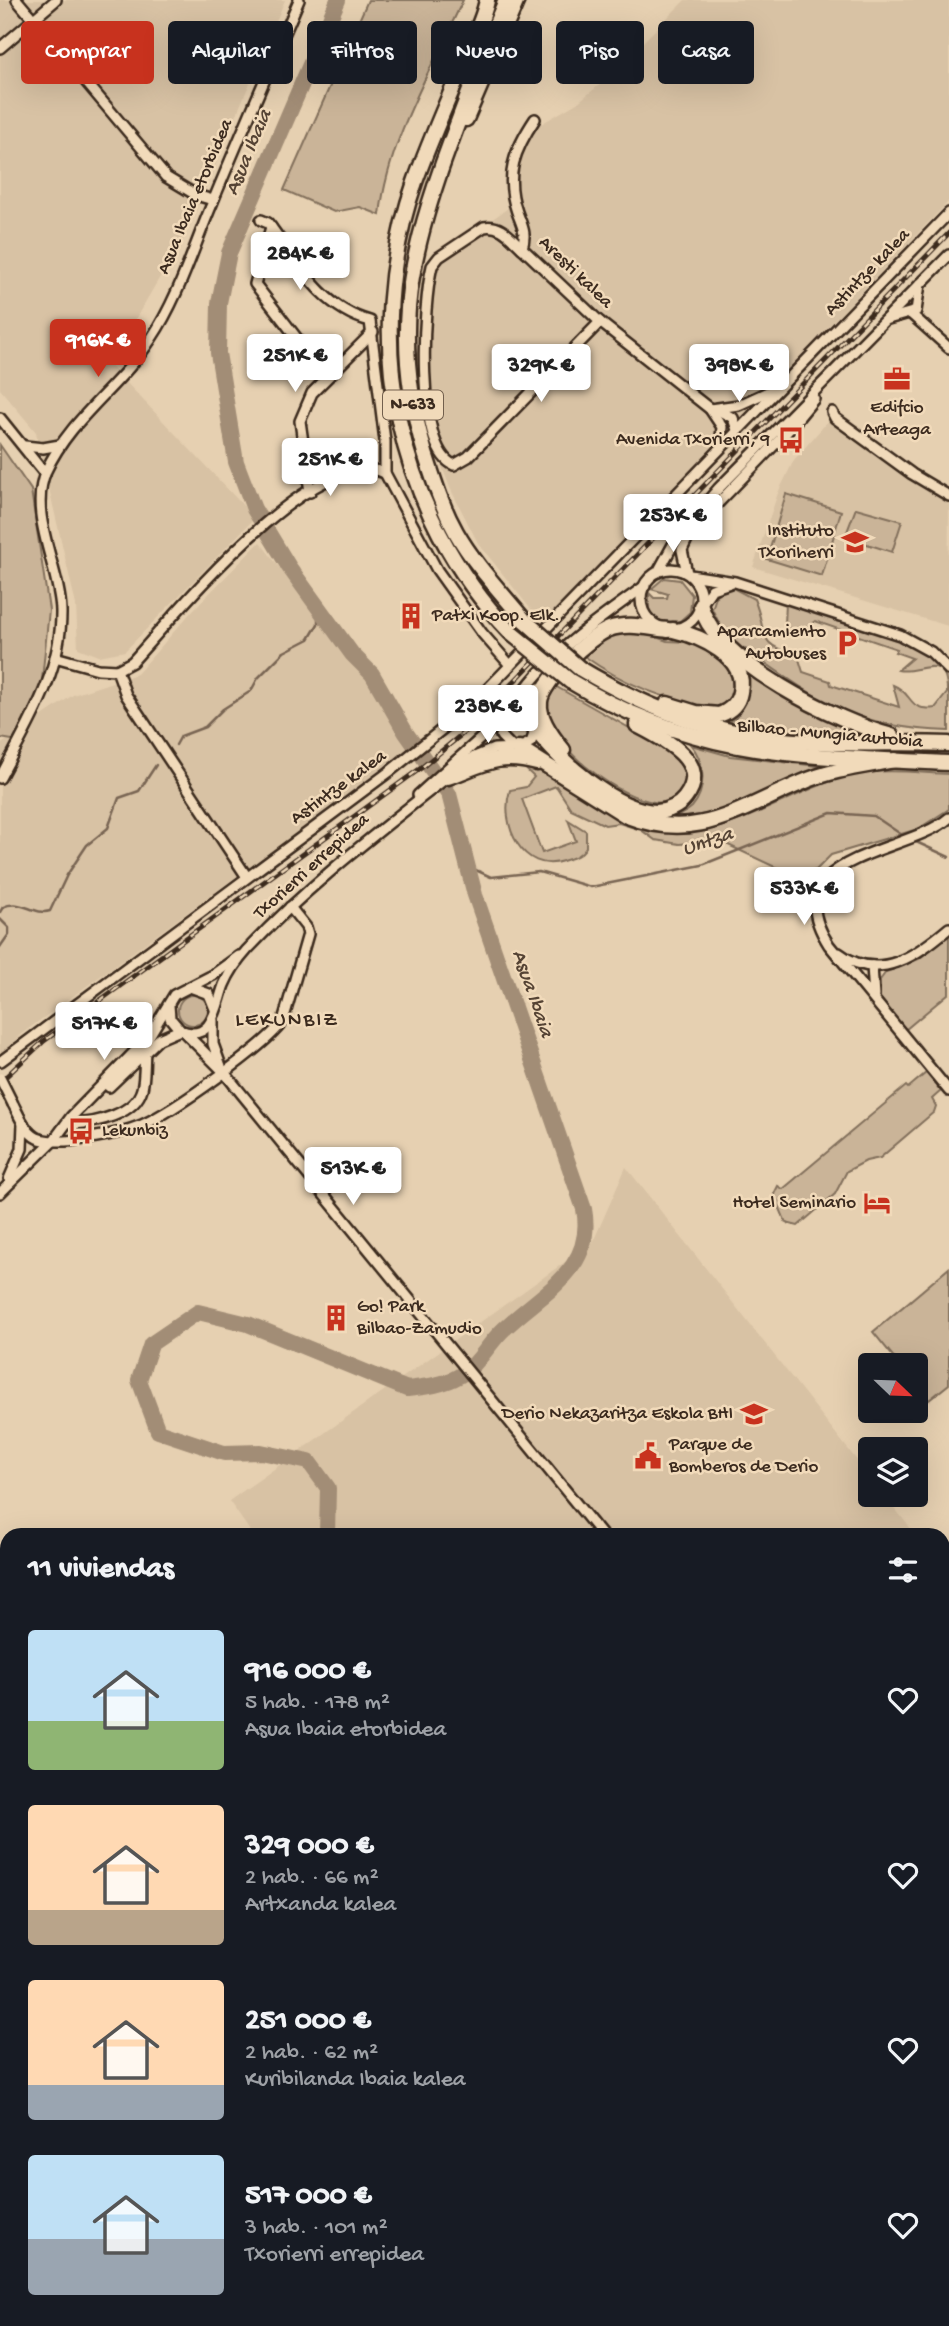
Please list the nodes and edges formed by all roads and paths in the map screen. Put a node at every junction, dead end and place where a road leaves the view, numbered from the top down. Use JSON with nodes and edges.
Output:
{"nodes":[{"id":1,"x":17,"y":0,"type":"edge"},
{"id":2,"x":56,"y":0,"type":"edge"},
{"id":3,"x":299,"y":0,"type":"edge"},
{"id":4,"x":506,"y":0,"type":"edge"},
{"id":5,"x":517,"y":0,"type":"edge"},
{"id":6,"x":487,"y":1,"type":"edge"},
{"id":7,"x":33,"y":20,"type":"junction"},
{"id":8,"x":0,"y":48,"type":"edge"},
{"id":9,"x":535,"y":120,"type":"dead end"},
{"id":10,"x":443,"y":164,"type":"junction"},
{"id":11,"x":214,"y":200,"type":"junction"},
{"id":12,"x":949,"y":213,"type":"edge"},
{"id":13,"x":261,"y":220,"type":"dead end"},
{"id":14,"x":271,"y":227,"type":"junction"},
{"id":15,"x":522,"y":248,"type":"junction"},
{"id":16,"x":949,"y":255,"type":"edge"},
{"id":17,"x":920,"y":284,"type":"junction"},
{"id":18,"x":904,"y":300,"type":"junction"},
{"id":19,"x":918,"y":303,"type":"junction"},
{"id":20,"x":909,"y":314,"type":"junction"},
{"id":21,"x":887,"y":319,"type":"junction"},
{"id":22,"x":600,"y":322,"type":"junction"},
{"id":23,"x":373,"y":332,"type":"junction"},
{"id":24,"x":949,"y":341,"type":"edge"},
{"id":25,"x":949,"y":348,"type":"edge"},
{"id":26,"x":327,"y":377,"type":"junction"},
{"id":27,"x":825,"y":383,"type":"junction"},
{"id":28,"x":782,"y":385,"type":"junction"},
{"id":29,"x":710,"y":409,"type":"junction"},
{"id":30,"x":832,"y":412,"type":"dead end"},
{"id":31,"x":0,"y":418,"type":"edge"},
{"id":32,"x":718,"y":421,"type":"junction"},
{"id":33,"x":737,"y":430,"type":"junction"},
{"id":34,"x":60,"y":445,"type":"junction"},
{"id":35,"x":25,"y":446,"type":"junction"},
{"id":36,"x":720,"y":448,"type":"junction"},
{"id":37,"x":386,"y":473,"type":"junction"},
{"id":38,"x":45,"y":474,"type":"junction"},
{"id":39,"x":310,"y":492,"type":"junction"},
{"id":40,"x":949,"y":496,"type":"edge"},
{"id":41,"x":658,"y":572,"type":"junction"},
{"id":42,"x":689,"y":574,"type":"junction"},
{"id":43,"x":735,"y":582,"type":"junction"},
{"id":44,"x":645,"y":586,"type":"junction"},
{"id":45,"x":701,"y":606,"type":"junction"},
{"id":46,"x":665,"y":628,"type":"junction"},
{"id":47,"x":55,"y":657,"type":"junction"},
{"id":48,"x":510,"y":665,"type":"junction"},
{"id":49,"x":581,"y":665,"type":"junction"},
{"id":50,"x":117,"y":670,"type":"junction"},
{"id":51,"x":949,"y":670,"type":"edge"},
{"id":52,"x":617,"y":709,"type":"junction"},
{"id":53,"x":505,"y":720,"type":"junction"},
{"id":54,"x":533,"y":725,"type":"junction"},
{"id":55,"x":910,"y":742,"type":"junction"},
{"id":56,"x":949,"y":744,"type":"edge"},
{"id":57,"x":516,"y":748,"type":"junction"},
{"id":58,"x":895,"y":760,"type":"junction"},
{"id":59,"x":949,"y":763,"type":"edge"},
{"id":60,"x":553,"y":768,"type":"junction"},
{"id":61,"x":577,"y":772,"type":"junction"},
{"id":62,"x":446,"y":776,"type":"junction"},
{"id":63,"x":0,"y":778,"type":"edge"},
{"id":64,"x":949,"y":818,"type":"edge"},
{"id":65,"x":247,"y":877,"type":"junction"},
{"id":66,"x":290,"y":907,"type":"junction"},
{"id":67,"x":949,"y":928,"type":"edge"},
{"id":68,"x":829,"y":945,"type":"junction"},
{"id":69,"x":244,"y":953,"type":"junction"},
{"id":70,"x":872,"y":966,"type":"junction"},
{"id":71,"x":188,"y":987,"type":"junction"},
{"id":72,"x":169,"y":1005,"type":"junction"},
{"id":73,"x":882,"y":1010,"type":"junction"},
{"id":74,"x":214,"y":1017,"type":"junction"},
{"id":75,"x":182,"y":1031,"type":"junction"},
{"id":76,"x":145,"y":1051,"type":"junction"},
{"id":77,"x":1,"y":1061,"type":"edge"},
{"id":78,"x":223,"y":1071,"type":"junction"},
{"id":79,"x":0,"y":1078,"type":"edge"},
{"id":80,"x":949,"y":1091,"type":"edge"},
{"id":81,"x":23,"y":1121,"type":"junction"},
{"id":82,"x":73,"y":1124,"type":"junction"},
{"id":83,"x":62,"y":1131,"type":"junction"},
{"id":84,"x":54,"y":1140,"type":"junction"},
{"id":85,"x":2,"y":1191,"type":"edge"},
{"id":86,"x":596,"y":1528,"type":"edge"}],
"edges":[{"from":1,"to":7,"type":"street"},
{"from":2,"to":7,"type":"street"},
{"from":3,"to":11,"type":"street","name":"Asua Ibaia etorbidea"},
{"from":4,"to":10,"type":"highway","number":"N-633"},
{"from":5,"to":10,"type":"highway"},
{"from":6,"to":52,"type":"highway","name":"Bilbao - Mungia autobia","number":"N-633","bridge":true},
{"from":7,"to":8,"type":"street"},
{"from":7,"to":11,"type":"street"},
{"from":9,"to":15,"type":"street","name":"Aresti kalea"},
{"from":10,"to":49,"type":"highway","number":"N-633","bridge":true},
{"from":11,"to":34,"type":"street","name":"Asua Ibaia etorbidea"},
{"from":12,"to":28,"type":"street","name":"Astintze kalea"},
{"from":13,"to":14,"type":"street"},
{"from":14,"to":23,"type":"street"},
{"from":14,"to":26,"type":"street"},
{"from":15,"to":22,"type":"street","name":"Aresti kalea"},
{"from":15,"to":22,"type":"street"},
{"from":16,"to":17,"type":"street"},
{"from":17,"to":18,"type":"street"},
{"from":17,"to":19,"type":"street"},
{"from":18,"to":19,"type":"street"},
{"from":18,"to":20,"type":"street"},
{"from":18,"to":21,"type":"street"},
{"from":19,"to":20,"type":"street"},
{"from":19,"to":24,"type":"street"},
{"from":20,"to":21,"type":"street"},
{"from":20,"to":25,"type":"street"},
{"from":21,"to":27,"type":"street"},
{"from":22,"to":29,"type":"street","name":"Aresti kalea"},
{"from":23,"to":26,"type":"street"},
{"from":23,"to":37,"type":"street"},
{"from":26,"to":39,"type":"street"},
{"from":27,"to":41,"type":"street"},
{"from":27,"to":42,"type":"street"},
{"from":28,"to":29,"type":"street","name":"Astintze kalea"},
{"from":28,"to":33,"type":"street","name":"Astintze kalea"},
{"from":29,"to":32,"type":"street","name":"Aresti kalea"},
{"from":29,"to":33,"type":"street","name":"Aresti kalea"},
{"from":30,"to":40,"type":"street"},
{"from":31,"to":35,"type":"street"},
{"from":32,"to":33,"type":"street"},
{"from":32,"to":36,"type":"street","name":"Aresti kalea"},
{"from":33,"to":36,"type":"street","name":"Astintze kalea"},
{"from":34,"to":35,"type":"street"},
{"from":34,"to":38,"type":"street","name":"Asua Ibaia etorbidea"},
{"from":35,"to":38,"type":"street"},
{"from":36,"to":48,"type":"street","name":"Astintze kalea"},
{"from":37,"to":39,"type":"street"},
{"from":37,"to":48,"type":"street"},
{"from":38,"to":47,"type":"street","name":"Asua Ibaia etorbidea"},
{"from":39,"to":50,"type":"street"},
{"from":41,"to":42,"type":"street"},
{"from":41,"to":44,"type":"street"},
{"from":42,"to":43,"type":"street"},
{"from":42,"to":45,"type":"street"},
{"from":43,"to":45,"type":"street"},
{"from":43,"to":51,"type":"street"},
{"from":44,"to":46,"type":"street"},
{"from":44,"to":53,"type":"street","name":"Txorierri errepidea"},
{"from":45,"to":46,"type":"street"},
{"from":45,"to":55,"type":"highway"},
{"from":46,"to":49,"type":"highway"},
{"from":46,"to":54,"type":"street"},
{"from":46,"to":61,"type":"highway"},
{"from":47,"to":50,"type":"street"},
{"from":47,"to":63,"type":"street","name":"Asua Ibaia etorbidea"},
{"from":48,"to":65,"type":"street","name":"Astintze kalea"},
{"from":49,"to":55,"type":"highway","name":"Bilbao - Mungia autobia","number":"N-633"},
{"from":50,"to":65,"type":"street"},
{"from":52,"to":58,"type":"highway","name":"Bilbao - Mungia autobia","number":"N-633"},
{"from":52,"to":61,"type":"highway"},
{"from":53,"to":54,"type":"street"},
{"from":53,"to":57,"type":"street"},
{"from":53,"to":62,"type":"street","name":"Txorierri errepidea"},
{"from":54,"to":57,"type":"street"},
{"from":54,"to":61,"type":"highway"},
{"from":55,"to":56,"type":"highway","name":"Bilbao - Mungia autobia","number":"N-633"},
{"from":57,"to":60,"type":"highway"},
{"from":57,"to":62,"type":"street","name":"Txorierri errepidea"},
{"from":58,"to":59,"type":"highway","name":"Bilbao - Mungia autobia","number":"N-633"},
{"from":58,"to":60,"type":"highway"},
{"from":60,"to":62,"type":"highway"},
{"from":62,"to":66,"type":"street","name":"Txorierri errepidea"},
{"from":64,"to":68,"type":"street"},
{"from":65,"to":77,"type":"street","name":"Astintze kalea"},
{"from":66,"to":69,"type":"street","name":"Txorierri errepidea"},
{"from":66,"to":78,"type":"street"},
{"from":67,"to":70,"type":"street"},
{"from":68,"to":70,"type":"street"},
{"from":68,"to":73,"type":"street"},
{"from":69,"to":71,"type":"street","name":"Txorierri errepidea"},
{"from":69,"to":74,"type":"street","name":"Txorierri errepidea"},
{"from":70,"to":73,"type":"street"},
{"from":71,"to":72,"type":"street","name":"Txorierri errepidea"},
{"from":71,"to":74,"type":"street"},
{"from":72,"to":75,"type":"street"},
{"from":72,"to":83,"type":"street","name":"Txorierri errepidea"},
{"from":73,"to":80,"type":"street"},
{"from":74,"to":75,"type":"street","name":"Txorierri errepidea"},
{"from":74,"to":78,"type":"street"},
{"from":75,"to":76,"type":"street","name":"Txorierri errepidea"},
{"from":75,"to":78,"type":"street"},
{"from":76,"to":82,"type":"street","name":"Txorierri errepidea"},
{"from":76,"to":82,"type":"street"},
{"from":78,"to":84,"type":"street"},
{"from":78,"to":86,"type":"street"},
{"from":79,"to":81,"type":"street","bridge":true},
{"from":81,"to":84,"type":"street"},
{"from":81,"to":85,"type":"street"},
{"from":82,"to":83,"type":"street","name":"Txorierri errepidea"},
{"from":83,"to":84,"type":"street","name":"Txorierri errepidea"},
{"from":84,"to":85,"type":"street","name":"Txorierri errepidea"}]}
